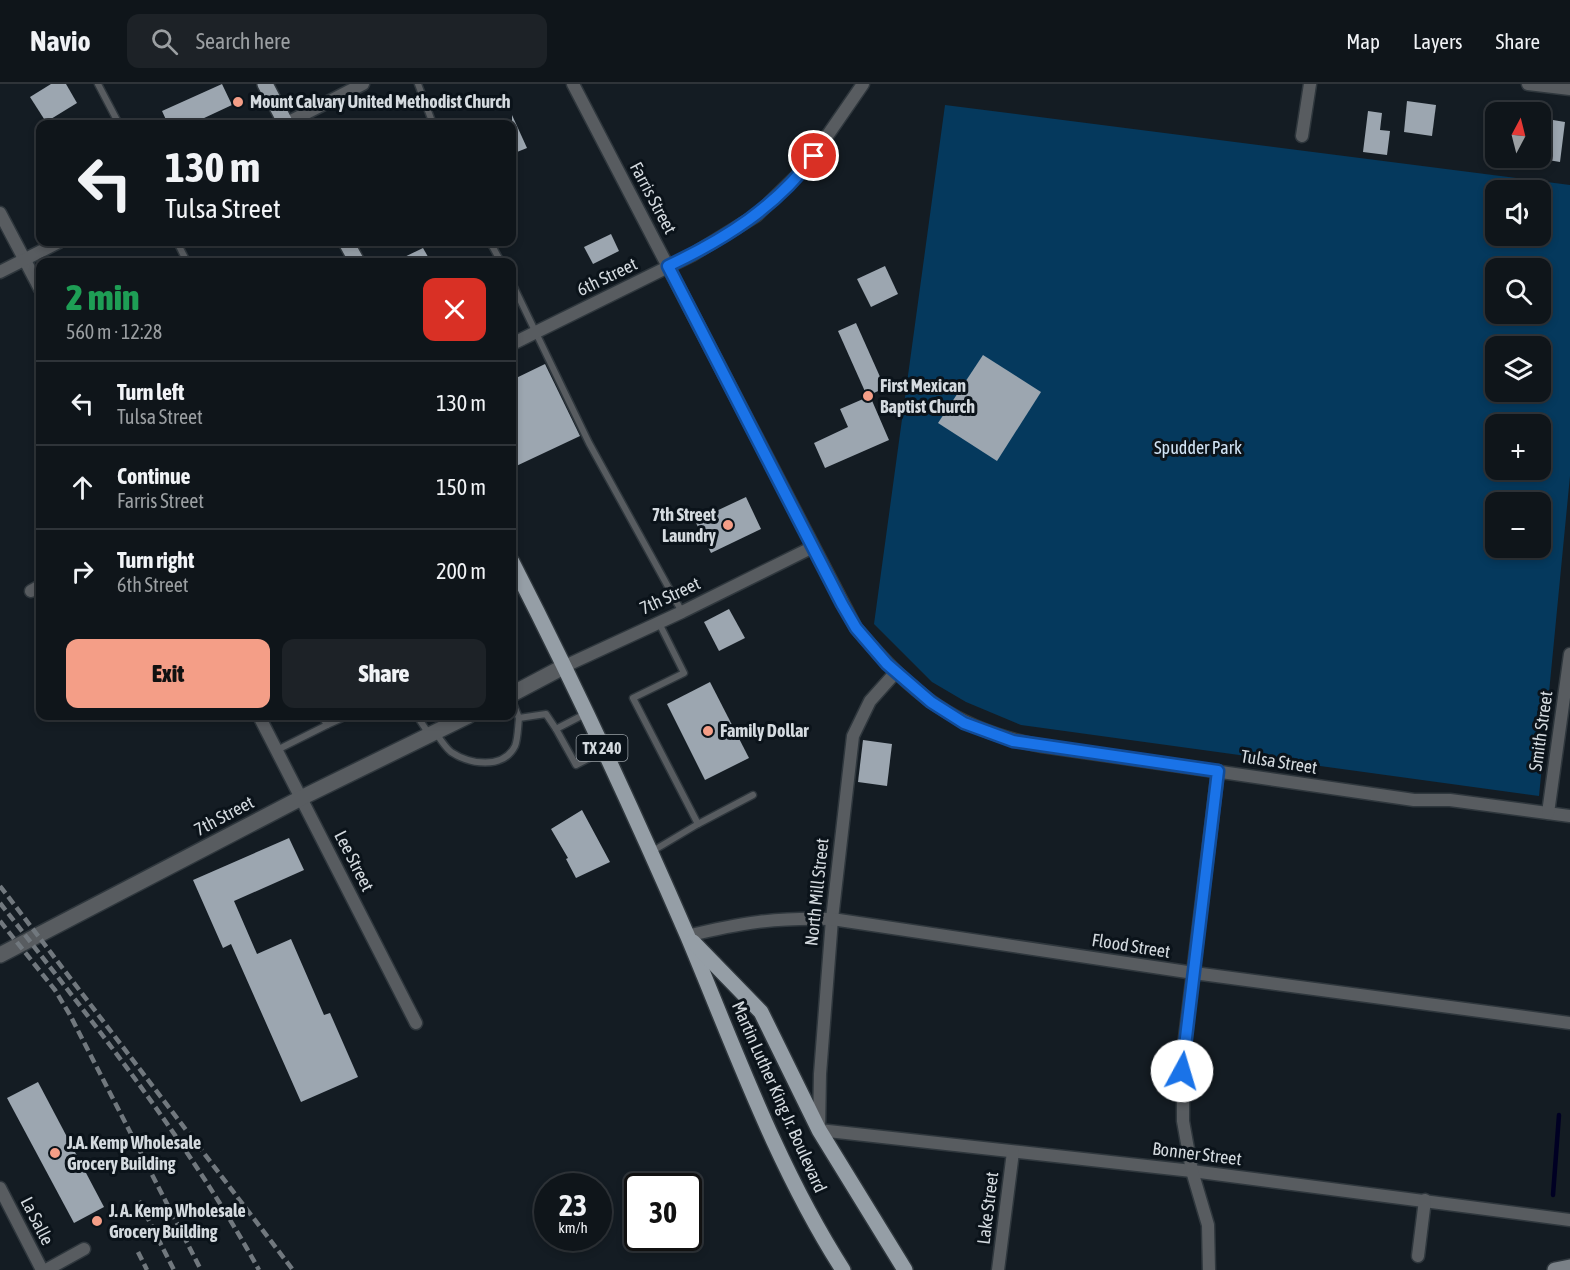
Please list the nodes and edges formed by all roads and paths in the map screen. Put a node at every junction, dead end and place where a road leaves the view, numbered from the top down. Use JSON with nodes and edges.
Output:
{"nodes":[{"id":1,"x":99,"y":84,"type":"edge"},
{"id":2,"x":265,"y":84,"type":"edge"},
{"id":3,"x":363,"y":84,"type":"edge"},
{"id":4,"x":417,"y":84,"type":"edge"},
{"id":5,"x":573,"y":84,"type":"edge"},
{"id":6,"x":863,"y":84,"type":"edge"},
{"id":7,"x":1310,"y":84,"type":"edge"},
{"id":8,"x":1528,"y":84,"type":"edge"},
{"id":9,"x":1570,"y":90,"type":"edge"},
{"id":10,"x":117,"y":120,"type":"edge"},
{"id":11,"x":284,"y":120,"type":"edge"},
{"id":12,"x":294,"y":120,"type":"edge"},
{"id":13,"x":431,"y":120,"type":"edge"},
{"id":14,"x":1302,"y":136,"type":"dead end"},
{"id":15,"x":0,"y":213,"type":"edge"},
{"id":16,"x":51,"y":246,"type":"edge"},
{"id":17,"x":25,"y":259,"type":"junction"},
{"id":18,"x":668,"y":266,"type":"junction"},
{"id":19,"x":0,"y":272,"type":"edge"},
{"id":20,"x":36,"y":281,"type":"edge"},
{"id":21,"x":516,"y":291,"type":"edge"},
{"id":22,"x":536,"y":332,"type":"junction"},
{"id":23,"x":516,"y":342,"type":"edge"},
{"id":24,"x":813,"y":547,"type":"junction"},
{"id":25,"x":516,"y":570,"type":"edge"},
{"id":26,"x":682,"y":612,"type":"junction"},
{"id":27,"x":659,"y":623,"type":"junction"},
{"id":28,"x":1570,"y":654,"type":"edge"},
{"id":29,"x":565,"y":666,"type":"junction"},
{"id":30,"x":896,"y":672,"type":"junction"},
{"id":31,"x":516,"y":692,"type":"edge"},
{"id":32,"x":516,"y":711,"type":"edge"},
{"id":33,"x":587,"y":714,"type":"junction"},
{"id":34,"x":519,"y":718,"type":"junction"},
{"id":35,"x":261,"y":720,"type":"edge"},
{"id":36,"x":324,"y":720,"type":"edge"},
{"id":37,"x":338,"y":720,"type":"edge"},
{"id":38,"x":420,"y":720,"type":"edge"},
{"id":39,"x":460,"y":720,"type":"edge"},
{"id":40,"x":327,"y":725,"type":"junction"},
{"id":41,"x":556,"y":729,"type":"junction"},
{"id":42,"x":432,"y":734,"type":"junction"},
{"id":43,"x":277,"y":750,"type":"junction"},
{"id":44,"x":604,"y":751,"type":"junction"},
{"id":45,"x":1218,"y":771,"type":"junction"},
{"id":46,"x":753,"y":795,"type":"dead end"},
{"id":47,"x":301,"y":798,"type":"junction"},
{"id":48,"x":1548,"y":813,"type":"junction"},
{"id":49,"x":1570,"y":816,"type":"edge"},
{"id":50,"x":698,"y":824,"type":"junction"},
{"id":51,"x":650,"y":853,"type":"junction"},
{"id":52,"x":832,"y":919,"type":"junction"},
{"id":53,"x":687,"y":936,"type":"junction"},
{"id":54,"x":0,"y":955,"type":"edge"},
{"id":55,"x":1194,"y":973,"type":"junction"},
{"id":56,"x":416,"y":1023,"type":"dead end"},
{"id":57,"x":1570,"y":1023,"type":"edge"},
{"id":58,"x":819,"y":1130,"type":"junction"},
{"id":59,"x":1014,"y":1152,"type":"junction"},
{"id":60,"x":1192,"y":1172,"type":"junction"},
{"id":61,"x":0,"y":1188,"type":"edge"},
{"id":62,"x":1425,"y":1200,"type":"junction"},
{"id":63,"x":1570,"y":1220,"type":"edge"},
{"id":64,"x":84,"y":1250,"type":"dead end"},
{"id":65,"x":1418,"y":1256,"type":"dead end"},
{"id":66,"x":1570,"y":1267,"type":"edge"},
{"id":67,"x":44,"y":1270,"type":"edge"},
{"id":68,"x":843,"y":1270,"type":"edge"},
{"id":69,"x":905,"y":1270,"type":"edge"},
{"id":70,"x":998,"y":1270,"type":"edge"},
{"id":71,"x":1209,"y":1270,"type":"edge"},
{"id":72,"x":1556,"y":1270,"type":"edge"}],
"edges":[{"from":1,"to":10,"type":"lane"},
{"from":2,"to":11,"type":"main road"},
{"from":3,"to":12,"type":"street"},
{"from":4,"to":13,"type":"lane"},
{"from":5,"to":18,"type":"street","name":"Farris Street"},
{"from":6,"to":18,"type":"street","name":"6th Street"},
{"from":7,"to":14,"type":"street"},
{"from":8,"to":9,"type":"street"},
{"from":15,"to":17,"type":"street"},
{"from":16,"to":17,"type":"street"},
{"from":17,"to":19,"type":"street"},
{"from":17,"to":20,"type":"street"},
{"from":18,"to":22,"type":"street","name":"6th Street"},
{"from":18,"to":24,"type":"street","name":"Farris Street"},
{"from":21,"to":22,"type":"lane"},
{"from":22,"to":23,"type":"street","name":"6th Street"},
{"from":22,"to":26,"type":"lane"},
{"from":24,"to":26,"type":"street","name":"7th Street"},
{"from":24,"to":30,"type":"street","name":"Farris Street"},
{"from":25,"to":29,"type":"main road","name":"Martin Luther King Jr. Boulevard","number":"TX 240"},
{"from":26,"to":27,"type":"street","name":"7th Street"},
{"from":27,"to":29,"type":"street","name":"7th Street"},
{"from":27,"to":50,"type":"lane"},
{"from":28,"to":48,"type":"street","name":"Smith Street"},
{"from":29,"to":31,"type":"street","name":"7th Street"},
{"from":29,"to":33,"type":"main road","name":"Martin Luther King Jr. Boulevard","number":"TX 240"},
{"from":30,"to":45,"type":"street","name":"Tulsa Street"},
{"from":30,"to":52,"type":"street","name":"North Mill Street"},
{"from":32,"to":34,"type":"lane"},
{"from":33,"to":41,"type":"lane"},
{"from":33,"to":44,"type":"main road","name":"Martin Luther King Jr. Boulevard","number":"TX 240"},
{"from":34,"to":41,"type":"lane"},
{"from":34,"to":42,"type":"lane"},
{"from":35,"to":43,"type":"street","name":"Lee Street"},
{"from":36,"to":40,"type":"lane"},
{"from":37,"to":40,"type":"lane"},
{"from":38,"to":42,"type":"lane"},
{"from":39,"to":42,"type":"street","name":"7th Street"},
{"from":40,"to":43,"type":"lane"},
{"from":41,"to":44,"type":"lane"},
{"from":42,"to":47,"type":"street","name":"7th Street"},
{"from":43,"to":47,"type":"street","name":"Lee Street"},
{"from":44,"to":51,"type":"main road","name":"Martin Luther King Jr. Boulevard","number":"TX 240"},
{"from":45,"to":48,"type":"street","name":"Tulsa Street"},
{"from":45,"to":55,"type":"street"},
{"from":46,"to":50,"type":"lane"},
{"from":47,"to":54,"type":"street","name":"7th Street"},
{"from":47,"to":56,"type":"street","name":"Lee Street"},
{"from":48,"to":49,"type":"street","name":"Tulsa Street"},
{"from":50,"to":51,"type":"lane"},
{"from":51,"to":53,"type":"main road","name":"Martin Luther King Jr. Boulevard","number":"TX 240"},
{"from":52,"to":53,"type":"street","name":"Flood Street"},
{"from":52,"to":55,"type":"street","name":"Flood Street"},
{"from":52,"to":58,"type":"street","name":"North Mill Street"},
{"from":53,"to":58,"type":"main road","name":"Martin Luther King Jr. Boulevard","number":"TX 240"},
{"from":53,"to":68,"type":"main road","name":"Martin Luther King Jr. Boulevard","number":"TX 240"},
{"from":55,"to":57,"type":"street","name":"Flood Street"},
{"from":55,"to":60,"type":"street"},
{"from":58,"to":59,"type":"street","name":"Bonner Street"},
{"from":58,"to":69,"type":"main road","name":"Martin Luther King Jr. Boulevard","number":"TX 240"},
{"from":59,"to":60,"type":"street","name":"Bonner Street"},
{"from":59,"to":70,"type":"street","name":"Lake Street"},
{"from":60,"to":62,"type":"street","name":"Bonner Street"},
{"from":60,"to":71,"type":"street"},
{"from":61,"to":67,"type":"street","name":"La Salle"},
{"from":62,"to":63,"type":"street","name":"Bonner Street"},
{"from":62,"to":65,"type":"street"},
{"from":64,"to":67,"type":"street"},
{"from":66,"to":72,"type":"main road"}]}
